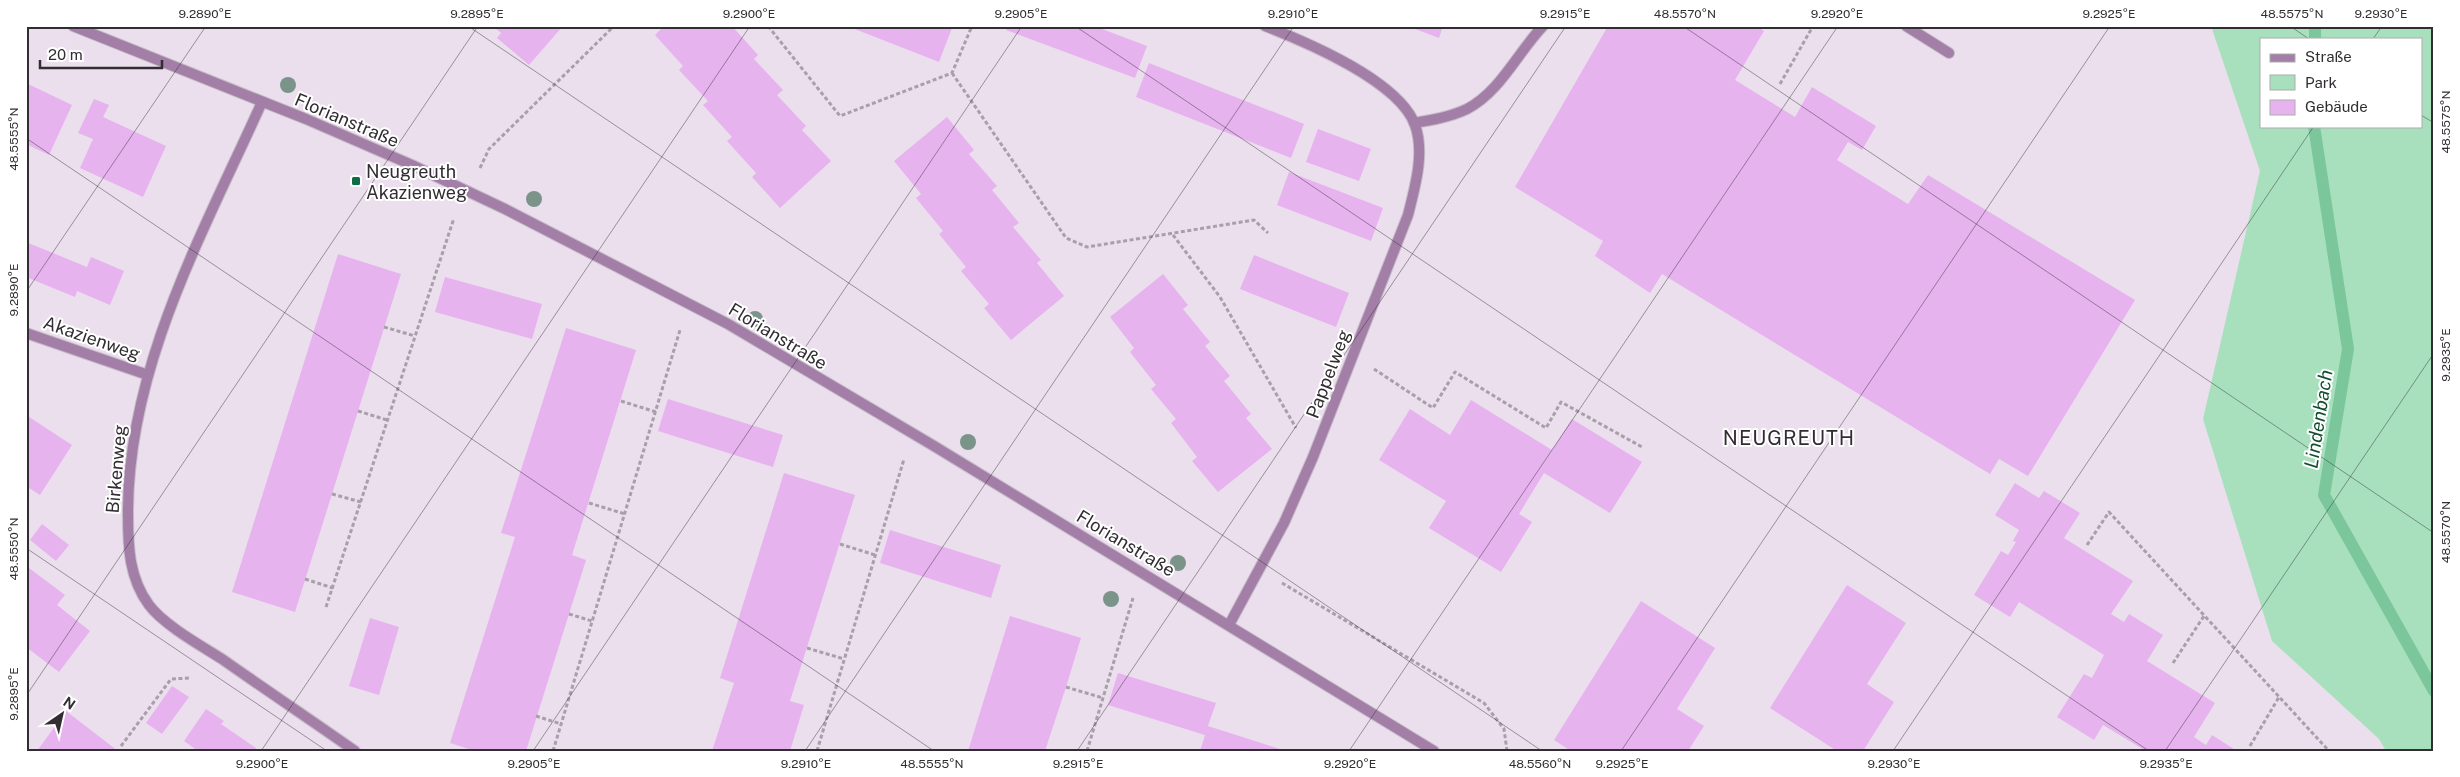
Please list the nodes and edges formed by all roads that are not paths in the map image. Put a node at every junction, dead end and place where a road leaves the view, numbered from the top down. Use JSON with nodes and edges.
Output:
{"nodes":[{"id":1,"x":73,"y":26,"type":"edge"},
{"id":2,"x":1265,"y":26,"type":"edge"},
{"id":3,"x":1543,"y":26,"type":"edge"},
{"id":4,"x":1906,"y":26,"type":"edge"},
{"id":5,"x":1282,"y":29,"type":"edge"},
{"id":6,"x":1949,"y":53,"type":"dead end"},
{"id":7,"x":262,"y":102,"type":"junction"},
{"id":8,"x":1414,"y":123,"type":"junction"},
{"id":9,"x":26,"y":333,"type":"edge"},
{"id":10,"x":148,"y":374,"type":"junction"},
{"id":11,"x":1229,"y":625,"type":"junction"},
{"id":12,"x":1429,"y":749,"type":"edge"},
{"id":13,"x":355,"y":751,"type":"edge"}],
"edges":[{"from":1,"to":7,"type":"street","name":"Florianstraße"},
{"from":2,"to":5,"type":"street","name":"Pappelweg"},
{"from":3,"to":8,"type":"street"},
{"from":4,"to":6,"type":"street"},
{"from":5,"to":8,"type":"street","name":"Pappelweg"},
{"from":7,"to":10,"type":"street","name":"Birkenweg"},
{"from":7,"to":11,"type":"street","name":"Florianstraße"},
{"from":8,"to":11,"type":"street","name":"Pappelweg"},
{"from":9,"to":10,"type":"street","name":"Akazienweg"},
{"from":10,"to":13,"type":"street","name":"Birkenweg"},
{"from":11,"to":12,"type":"street","name":"Florianstraße"}]}
